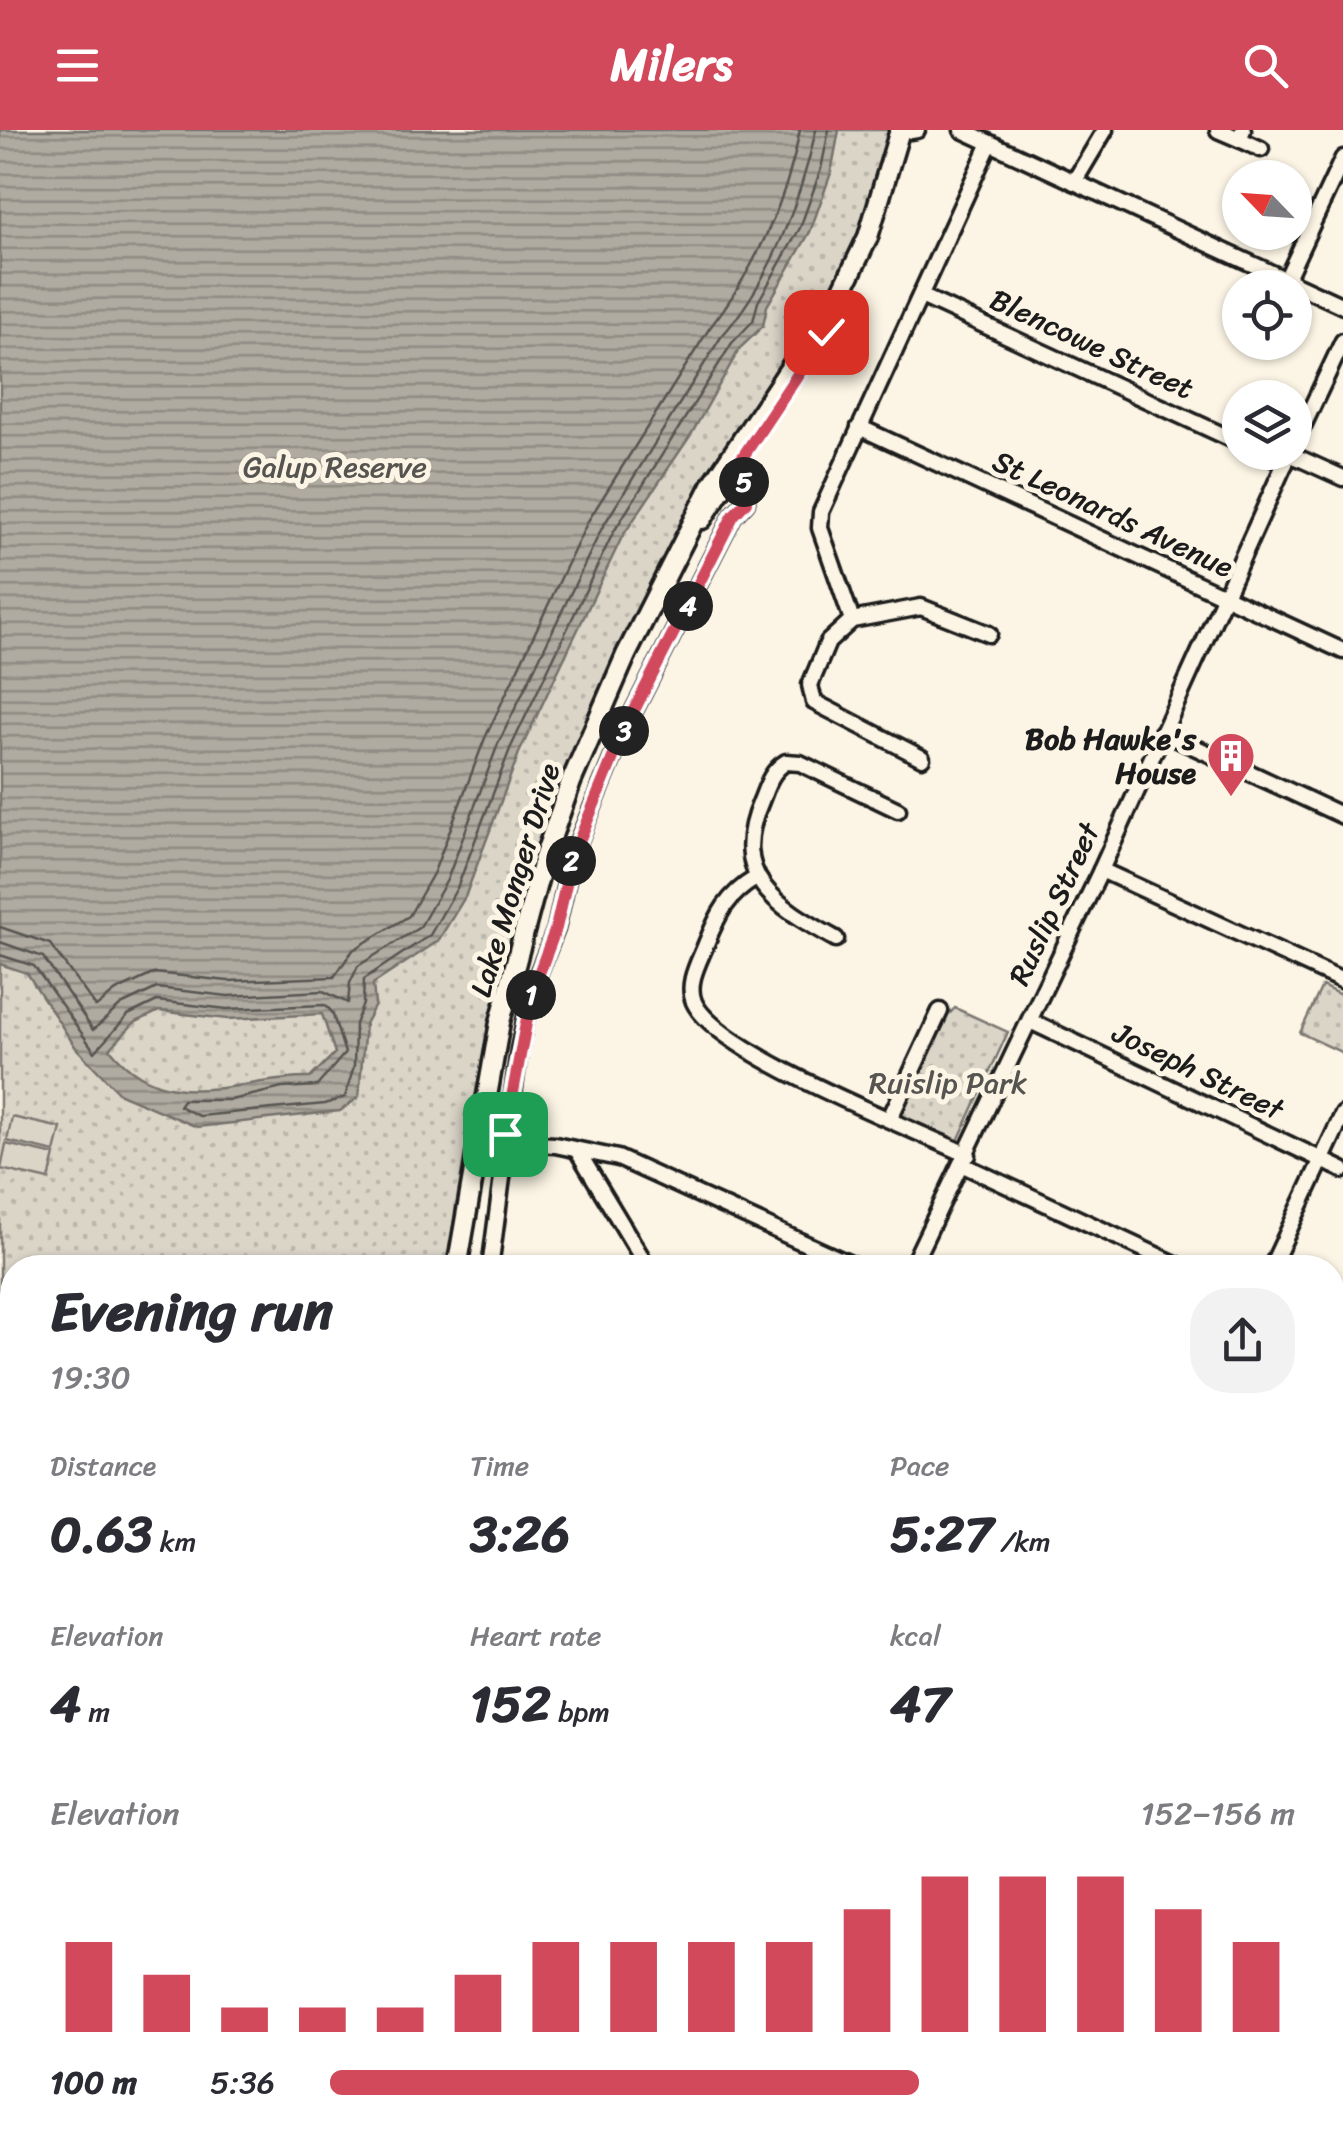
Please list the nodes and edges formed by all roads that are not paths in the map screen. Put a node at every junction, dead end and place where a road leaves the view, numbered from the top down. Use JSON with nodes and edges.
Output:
{"nodes":[{"id":1,"x":910,"y":130,"type":"edge"},
{"id":2,"x":962,"y":130,"type":"edge"},
{"id":3,"x":1105,"y":130,"type":"edge"},
{"id":4,"x":1218,"y":130,"type":"edge"},
{"id":5,"x":1241,"y":135,"type":"edge"},
{"id":6,"x":990,"y":143,"type":"junction"},
{"id":7,"x":1261,"y":150,"type":"dead end"},
{"id":8,"x":1343,"y":158,"type":"edge"},
{"id":9,"x":1074,"y":182,"type":"junction"},
{"id":10,"x":1264,"y":270,"type":"edge"},
{"id":11,"x":1291,"y":270,"type":"edge"},
{"id":12,"x":1312,"y":292,"type":"edge"},
{"id":13,"x":921,"y":296,"type":"junction"},
{"id":14,"x":1343,"y":306,"type":"edge"},
{"id":15,"x":1343,"y":340,"type":"edge"},
{"id":16,"x":1312,"y":406,"type":"edge"},
{"id":17,"x":860,"y":427,"type":"junction"},
{"id":18,"x":1222,"y":435,"type":"edge"},
{"id":19,"x":732,"y":463,"type":"junction"},
{"id":20,"x":1312,"y":466,"type":"edge"},
{"id":21,"x":1282,"y":470,"type":"edge"},
{"id":22,"x":1343,"y":478,"type":"edge"},
{"id":23,"x":1224,"y":596,"type":"junction"},
{"id":24,"x":852,"y":620,"type":"junction"},
{"id":25,"x":988,"y":634,"type":"dead end"},
{"id":26,"x":1343,"y":651,"type":"edge"},
{"id":27,"x":1162,"y":732,"type":"junction"},
{"id":28,"x":922,"y":758,"type":"dead end"},
{"id":29,"x":898,"y":810,"type":"dead end"},
{"id":30,"x":1343,"y":816,"type":"edge"},
{"id":31,"x":1101,"y":870,"type":"junction"},
{"id":32,"x":756,"y":878,"type":"junction"},
{"id":33,"x":836,"y":939,"type":"dead end"},
{"id":34,"x":1343,"y":980,"type":"edge"},
{"id":35,"x":940,"y":1011,"type":"dead end"},
{"id":36,"x":1030,"y":1021,"type":"junction"},
{"id":37,"x":1343,"y":1114,"type":"edge"},
{"id":38,"x":890,"y":1118,"type":"junction"},
{"id":39,"x":477,"y":1134,"type":"junction"},
{"id":40,"x":505,"y":1139,"type":"junction"},
{"id":41,"x":578,"y":1150,"type":"junction"},
{"id":42,"x":966,"y":1160,"type":"junction"},
{"id":43,"x":1321,"y":1160,"type":"junction"},
{"id":44,"x":1343,"y":1170,"type":"edge"},
{"id":45,"x":459,"y":1255,"type":"edge"},
{"id":46,"x":492,"y":1255,"type":"edge"},
{"id":47,"x":640,"y":1255,"type":"edge"},
{"id":48,"x":831,"y":1255,"type":"edge"},
{"id":49,"x":918,"y":1255,"type":"edge"},
{"id":50,"x":1158,"y":1255,"type":"edge"},
{"id":51,"x":1277,"y":1255,"type":"edge"}],
"edges":[{"from":1,"to":19,"type":"main road","name":"Lake Monger Drive"},
{"from":2,"to":6,"type":"street"},
{"from":3,"to":9,"type":"street"},
{"from":4,"to":5,"type":"street"},
{"from":5,"to":7,"type":"street"},
{"from":6,"to":9,"type":"street"},
{"from":6,"to":13,"type":"street"},
{"from":8,"to":11,"type":"street"},
{"from":9,"to":10,"type":"street"},
{"from":12,"to":14,"type":"street"},
{"from":13,"to":17,"type":"street"},
{"from":13,"to":18,"type":"street","name":"Blencowe Street"},
{"from":15,"to":16,"type":"street"},
{"from":17,"to":23,"type":"street","name":"St Leonards Avenue"},
{"from":17,"to":24,"type":"street"},
{"from":19,"to":39,"type":"main road","name":"Lake Monger Drive"},
{"from":19,"to":40,"type":"street","name":"Lake Monger Drive"},
{"from":20,"to":22,"type":"street"},
{"from":21,"to":23,"type":"street","name":"Ruslip Street"},
{"from":23,"to":26,"type":"street","name":"St Leonards Avenue"},
{"from":23,"to":27,"type":"street","name":"Ruslip Street"},
{"from":24,"to":25,"type":"street"},
{"from":24,"to":28,"type":"street"},
{"from":27,"to":30,"type":"street"},
{"from":27,"to":31,"type":"street","name":"Ruslip Street"},
{"from":29,"to":32,"type":"street"},
{"from":31,"to":34,"type":"street"},
{"from":31,"to":36,"type":"street","name":"Ruslip Street"},
{"from":32,"to":33,"type":"street"},
{"from":32,"to":38,"type":"street"},
{"from":35,"to":38,"type":"street"},
{"from":36,"to":42,"type":"street","name":"Ruslip Street"},
{"from":36,"to":43,"type":"street","name":"Joseph Street"},
{"from":37,"to":43,"type":"street"},
{"from":38,"to":42,"type":"street"},
{"from":39,"to":40,"type":"street"},
{"from":39,"to":45,"type":"main road","name":"Lake Monger Drive"},
{"from":40,"to":41,"type":"street"},
{"from":40,"to":46,"type":"street","name":"Lake Monger Drive"},
{"from":41,"to":47,"type":"street"},
{"from":41,"to":48,"type":"street"},
{"from":42,"to":49,"type":"street","name":"Ruslip Street"},
{"from":42,"to":50,"type":"street"},
{"from":43,"to":44,"type":"street","name":"Joseph Street"},
{"from":43,"to":51,"type":"street"}]}
